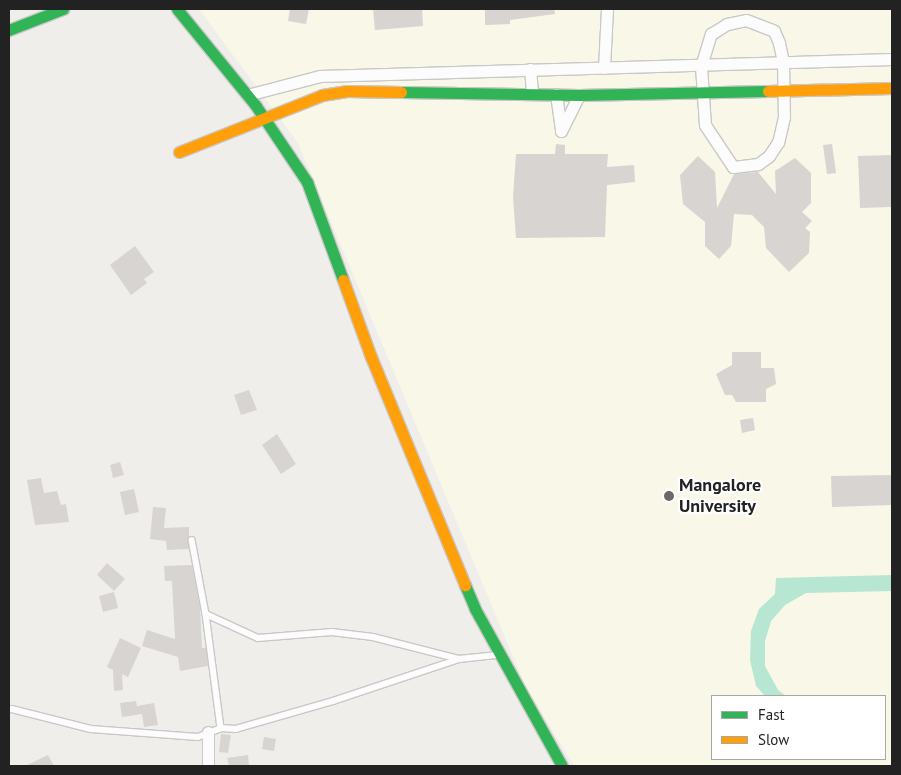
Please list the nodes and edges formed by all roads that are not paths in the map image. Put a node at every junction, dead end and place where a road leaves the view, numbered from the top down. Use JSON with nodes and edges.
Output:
{"nodes":[{"id":1,"x":46,"y":9,"type":"edge"},
{"id":2,"x":63,"y":9,"type":"edge"},
{"id":3,"x":177,"y":9,"type":"edge"},
{"id":4,"x":607,"y":9,"type":"edge"},
{"id":5,"x":9,"y":22,"type":"edge"},
{"id":6,"x":9,"y":30,"type":"edge"},
{"id":7,"x":892,"y":59,"type":"edge"},
{"id":8,"x":783,"y":62,"type":"junction"},
{"id":9,"x":701,"y":66,"type":"junction"},
{"id":10,"x":604,"y":68,"type":"junction"},
{"id":11,"x":530,"y":69,"type":"junction"},
{"id":12,"x":892,"y":88,"type":"edge"},
{"id":13,"x":785,"y":91,"type":"junction"},
{"id":14,"x":532,"y":93,"type":"junction"},
{"id":15,"x":556,"y":94,"type":"junction"},
{"id":16,"x":702,"y":94,"type":"junction"},
{"id":17,"x":248,"y":95,"type":"junction"},
{"id":18,"x":579,"y":95,"type":"junction"},
{"id":19,"x":264,"y":117,"type":"junction"},
{"id":20,"x":180,"y":152,"type":"dead end"},
{"id":21,"x":192,"y":540,"type":"dead end"},
{"id":22,"x":206,"y":614,"type":"junction"},
{"id":23,"x":500,"y":655,"type":"junction"},
{"id":24,"x":459,"y":659,"type":"junction"},
{"id":25,"x":12,"y":709,"type":"dead end"},
{"id":26,"x":221,"y":728,"type":"junction"},
{"id":27,"x":208,"y":732,"type":"junction"},
{"id":28,"x":208,"y":766,"type":"edge"},
{"id":29,"x":562,"y":766,"type":"edge"}],
"edges":[{"from":1,"to":5,"type":"street"},
{"from":2,"to":6,"type":"main road"},
{"from":3,"to":17,"type":"main road"},
{"from":4,"to":10,"type":"street"},
{"from":7,"to":8,"type":"street"},
{"from":8,"to":9,"type":"street"},
{"from":8,"to":9,"type":"street"},
{"from":8,"to":13,"type":"street"},
{"from":9,"to":10,"type":"street"},
{"from":9,"to":16,"type":"street"},
{"from":10,"to":11,"type":"street"},
{"from":11,"to":14,"type":"street"},
{"from":11,"to":17,"type":"street"},
{"from":12,"to":13,"type":"main road"},
{"from":13,"to":16,"type":"main road"},
{"from":13,"to":16,"type":"street"},
{"from":14,"to":15,"type":"main road"},
{"from":14,"to":19,"type":"main road"},
{"from":15,"to":18,"type":"main road"},
{"from":15,"to":18,"type":"street"},
{"from":16,"to":18,"type":"main road"},
{"from":17,"to":19,"type":"main road"},
{"from":19,"to":20,"type":"main road"},
{"from":19,"to":23,"type":"main road"},
{"from":21,"to":22,"type":"lane"},
{"from":22,"to":24,"type":"lane"},
{"from":22,"to":26,"type":"lane"},
{"from":23,"to":24,"type":"lane"},
{"from":23,"to":29,"type":"main road"},
{"from":24,"to":26,"type":"lane"},
{"from":25,"to":27,"type":"lane"},
{"from":26,"to":27,"type":"lane"},
{"from":27,"to":28,"type":"street"}]}
